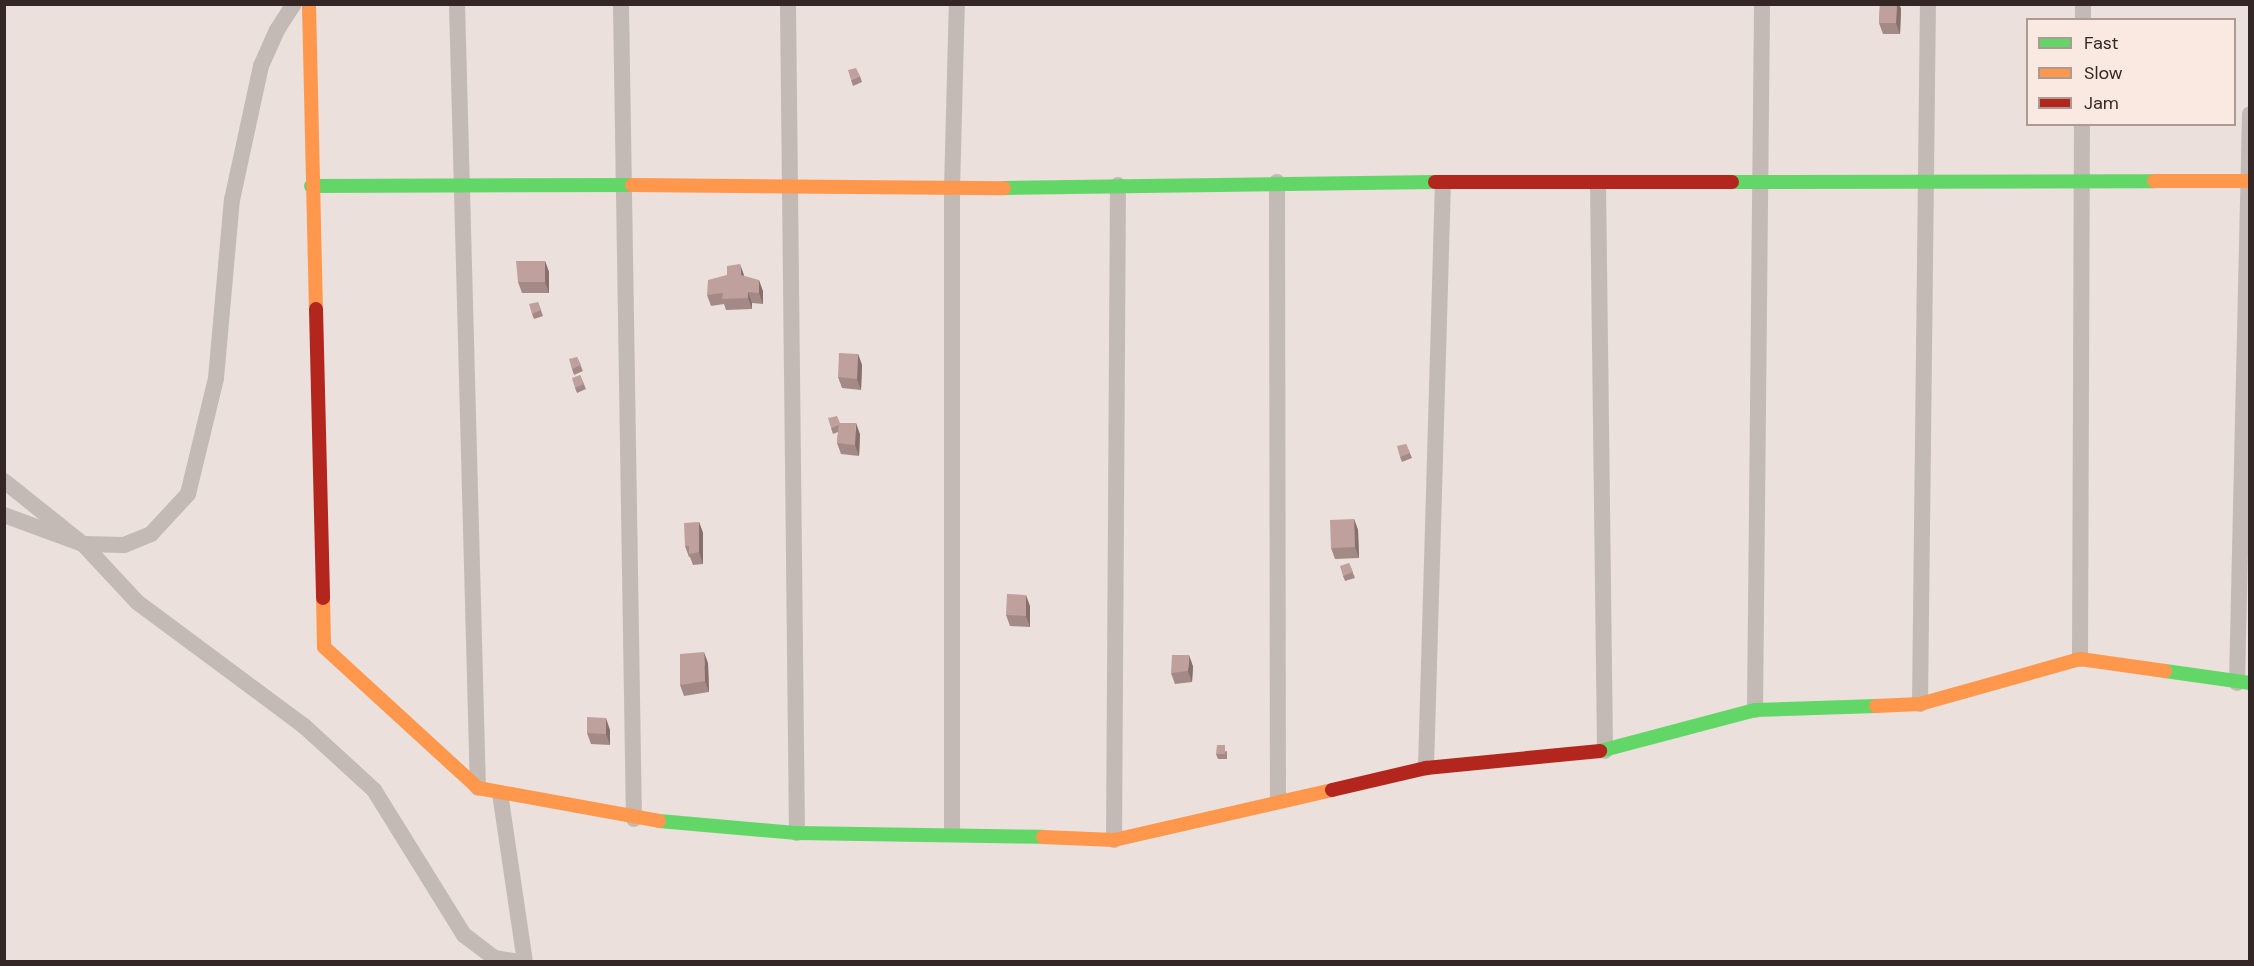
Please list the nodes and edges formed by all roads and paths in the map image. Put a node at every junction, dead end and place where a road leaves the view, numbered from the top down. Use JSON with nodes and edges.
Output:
{"nodes":[{"id":1,"x":294,"y":4,"type":"edge"},
{"id":2,"x":309,"y":4,"type":"edge"},
{"id":3,"x":457,"y":4,"type":"edge"},
{"id":4,"x":621,"y":4,"type":"edge"},
{"id":5,"x":788,"y":4,"type":"edge"},
{"id":6,"x":957,"y":4,"type":"edge"},
{"id":7,"x":1762,"y":4,"type":"edge"},
{"id":8,"x":1928,"y":4,"type":"edge"},
{"id":9,"x":2250,"y":114,"type":"edge"},
{"id":10,"x":2082,"y":126,"type":"edge"},
{"id":11,"x":2081,"y":181,"type":"junction"},
{"id":12,"x":2249,"y":181,"type":"edge"},
{"id":13,"x":1276,"y":182,"type":"junction"},
{"id":14,"x":1760,"y":182,"type":"junction"},
{"id":15,"x":1928,"y":182,"type":"junction"},
{"id":16,"x":1443,"y":183,"type":"junction"},
{"id":17,"x":1598,"y":183,"type":"junction"},
{"id":18,"x":622,"y":185,"type":"junction"},
{"id":19,"x":789,"y":185,"type":"junction"},
{"id":20,"x":1118,"y":185,"type":"junction"},
{"id":21,"x":310,"y":186,"type":"junction"},
{"id":22,"x":465,"y":186,"type":"junction"},
{"id":23,"x":952,"y":189,"type":"junction"},
{"id":24,"x":4,"y":481,"type":"edge"},
{"id":25,"x":4,"y":515,"type":"edge"},
{"id":26,"x":83,"y":544,"type":"junction"},
{"id":27,"x":2080,"y":659,"type":"junction"},
{"id":28,"x":2243,"y":683,"type":"edge"},
{"id":29,"x":1920,"y":704,"type":"junction"},
{"id":30,"x":1755,"y":710,"type":"junction"},
{"id":31,"x":1605,"y":751,"type":"junction"},
{"id":32,"x":1426,"y":768,"type":"junction"},
{"id":33,"x":478,"y":788,"type":"junction"},
{"id":34,"x":500,"y":793,"type":"junction"},
{"id":35,"x":1278,"y":801,"type":"junction"},
{"id":36,"x":634,"y":819,"type":"junction"},
{"id":37,"x":797,"y":833,"type":"junction"},
{"id":38,"x":952,"y":833,"type":"junction"},
{"id":39,"x":1114,"y":840,"type":"junction"},
{"id":40,"x":519,"y":962,"type":"edge"},
{"id":41,"x":525,"y":962,"type":"edge"}],
"edges":[{"from":1,"to":26,"type":"street"},
{"from":2,"to":21,"type":"street"},
{"from":3,"to":22,"type":"street"},
{"from":4,"to":18,"type":"street"},
{"from":5,"to":19,"type":"street"},
{"from":6,"to":23,"type":"street"},
{"from":7,"to":14,"type":"street"},
{"from":8,"to":15,"type":"street"},
{"from":9,"to":12,"type":"street"},
{"from":10,"to":11,"type":"street"},
{"from":11,"to":12,"type":"street"},
{"from":11,"to":15,"type":"street"},
{"from":11,"to":27,"type":"street"},
{"from":12,"to":28,"type":"street"},
{"from":13,"to":16,"type":"street"},
{"from":13,"to":20,"type":"street"},
{"from":13,"to":35,"type":"street"},
{"from":14,"to":15,"type":"street"},
{"from":14,"to":17,"type":"street"},
{"from":14,"to":30,"type":"street"},
{"from":15,"to":29,"type":"street"},
{"from":16,"to":17,"type":"street"},
{"from":16,"to":32,"type":"street"},
{"from":17,"to":31,"type":"street"},
{"from":18,"to":19,"type":"street"},
{"from":18,"to":22,"type":"street"},
{"from":18,"to":36,"type":"street"},
{"from":19,"to":23,"type":"street"},
{"from":19,"to":37,"type":"street"},
{"from":20,"to":23,"type":"street"},
{"from":20,"to":39,"type":"street"},
{"from":21,"to":22,"type":"street"},
{"from":21,"to":33,"type":"street"},
{"from":22,"to":33,"type":"street"},
{"from":23,"to":38,"type":"street"},
{"from":24,"to":26,"type":"street"},
{"from":25,"to":26,"type":"street"},
{"from":26,"to":40,"type":"street"},
{"from":27,"to":28,"type":"street"},
{"from":27,"to":29,"type":"street"},
{"from":29,"to":30,"type":"street"},
{"from":30,"to":31,"type":"street"},
{"from":31,"to":32,"type":"street"},
{"from":32,"to":35,"type":"street"},
{"from":33,"to":34,"type":"street"},
{"from":34,"to":36,"type":"street"},
{"from":34,"to":41,"type":"street"},
{"from":35,"to":39,"type":"street"},
{"from":36,"to":37,"type":"street"},
{"from":37,"to":38,"type":"street"},
{"from":38,"to":39,"type":"street"}]}
